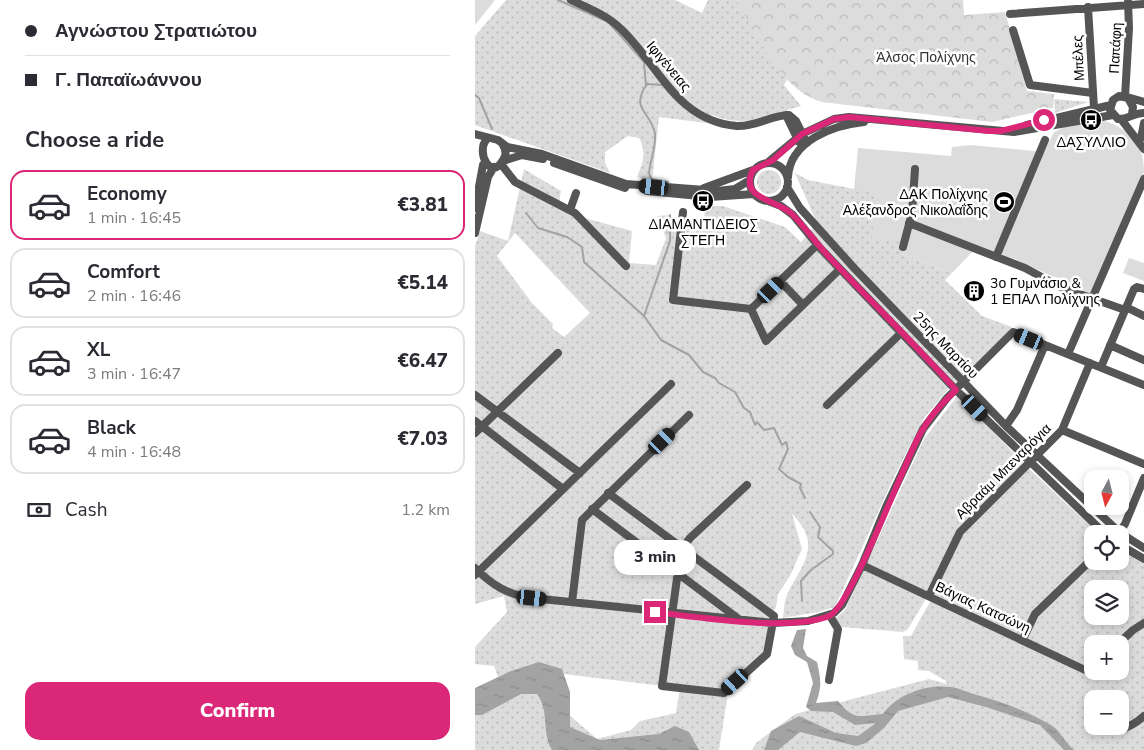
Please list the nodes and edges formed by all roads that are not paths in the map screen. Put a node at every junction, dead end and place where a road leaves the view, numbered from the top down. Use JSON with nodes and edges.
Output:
{"nodes":[{"id":1,"x":571,"y":0,"type":"edge"},
{"id":2,"x":1128,"y":2,"type":"edge"},
{"id":3,"x":1144,"y":4,"type":"edge"},
{"id":4,"x":1088,"y":7,"type":"junction"},
{"id":5,"x":1010,"y":14,"type":"dead end"},
{"id":6,"x":1013,"y":30,"type":"dead end"},
{"id":7,"x":1093,"y":93,"type":"junction"},
{"id":8,"x":1126,"y":97,"type":"junction"},
{"id":9,"x":1144,"y":102,"type":"edge"},
{"id":10,"x":1111,"y":105,"type":"junction"},
{"id":11,"x":1094,"y":108,"type":"junction"},
{"id":12,"x":1144,"y":112,"type":"edge"},
{"id":13,"x":1113,"y":115,"type":"junction"},
{"id":14,"x":1131,"y":115,"type":"junction"},
{"id":15,"x":1121,"y":119,"type":"junction"},
{"id":16,"x":879,"y":120,"type":"junction"},
{"id":17,"x":1144,"y":123,"type":"edge"},
{"id":18,"x":1001,"y":131,"type":"junction"},
{"id":19,"x":475,"y":134,"type":"edge"},
{"id":20,"x":799,"y":136,"type":"junction"},
{"id":21,"x":487,"y":138,"type":"junction"},
{"id":22,"x":1045,"y":140,"type":"dead end"},
{"id":23,"x":1142,"y":140,"type":"edge"},
{"id":24,"x":503,"y":145,"type":"junction"},
{"id":25,"x":805,"y":145,"type":"junction"},
{"id":26,"x":476,"y":149,"type":"edge"},
{"id":27,"x":1144,"y":149,"type":"edge"},
{"id":28,"x":479,"y":163,"type":"edge"},
{"id":29,"x":767,"y":163,"type":"junction"},
{"id":30,"x":499,"y":164,"type":"junction"},
{"id":31,"x":915,"y":169,"type":"dead end"},
{"id":32,"x":753,"y":170,"type":"junction"},
{"id":33,"x":787,"y":177,"type":"junction"},
{"id":34,"x":1144,"y":179,"type":"edge"},
{"id":35,"x":750,"y":180,"type":"junction"},
{"id":36,"x":787,"y":187,"type":"junction"},
{"id":37,"x":685,"y":190,"type":"junction"},
{"id":38,"x":576,"y":193,"type":"dead end"},
{"id":39,"x":754,"y":194,"type":"junction"},
{"id":40,"x":768,"y":201,"type":"junction"},
{"id":41,"x":475,"y":208,"type":"edge"},
{"id":42,"x":570,"y":210,"type":"junction"},
{"id":43,"x":683,"y":212,"type":"dead end"},
{"id":44,"x":909,"y":223,"type":"junction"},
{"id":45,"x":475,"y":232,"type":"edge"},
{"id":46,"x":817,"y":245,"type":"junction"},
{"id":47,"x":903,"y":247,"type":"dead end"},
{"id":48,"x":996,"y":257,"type":"junction"},
{"id":49,"x":626,"y":266,"type":"dead end"},
{"id":50,"x":840,"y":269,"type":"junction"},
{"id":51,"x":781,"y":281,"type":"junction"},
{"id":52,"x":1140,"y":288,"type":"edge"},
{"id":53,"x":1093,"y":298,"type":"junction"},
{"id":54,"x":803,"y":305,"type":"junction"},
{"id":55,"x":1125,"y":309,"type":"junction"},
{"id":56,"x":751,"y":310,"type":"junction"},
{"id":57,"x":1144,"y":316,"type":"edge"},
{"id":58,"x":901,"y":333,"type":"junction"},
{"id":59,"x":1045,"y":345,"type":"junction"},
{"id":60,"x":1110,"y":345,"type":"junction"},
{"id":61,"x":558,"y":353,"type":"dead end"},
{"id":62,"x":1068,"y":354,"type":"junction"},
{"id":63,"x":1144,"y":360,"type":"edge"},
{"id":64,"x":1090,"y":363,"type":"junction"},
{"id":65,"x":1101,"y":367,"type":"junction"},
{"id":66,"x":964,"y":381,"type":"junction"},
{"id":67,"x":671,"y":384,"type":"dead end"},
{"id":68,"x":1144,"y":385,"type":"edge"},
{"id":69,"x":956,"y":390,"type":"junction"},
{"id":70,"x":475,"y":395,"type":"edge"},
{"id":71,"x":827,"y":405,"type":"dead end"},
{"id":72,"x":497,"y":412,"type":"junction"},
{"id":73,"x":689,"y":415,"type":"dead end"},
{"id":74,"x":475,"y":421,"type":"edge"},
{"id":75,"x":482,"y":426,"type":"junction"},
{"id":76,"x":1006,"y":426,"type":"junction"},
{"id":77,"x":1061,"y":430,"type":"junction"},
{"id":78,"x":475,"y":433,"type":"edge"},
{"id":79,"x":1036,"y":455,"type":"junction"},
{"id":80,"x":1028,"y":462,"type":"junction"},
{"id":81,"x":1144,"y":464,"type":"edge"},
{"id":82,"x":580,"y":473,"type":"junction"},
{"id":83,"x":1144,"y":478,"type":"edge"},
{"id":84,"x":747,"y":485,"type":"dead end"},
{"id":85,"x":563,"y":489,"type":"junction"},
{"id":86,"x":608,"y":493,"type":"junction"},
{"id":87,"x":592,"y":508,"type":"junction"},
{"id":88,"x":1095,"y":525,"type":"edge"},
{"id":89,"x":1110,"y":525,"type":"edge"},
{"id":90,"x":1124,"y":525,"type":"edge"},
{"id":91,"x":1129,"y":539,"type":"edge"},
{"id":92,"x":682,"y":547,"type":"junction"},
{"id":93,"x":1144,"y":548,"type":"edge"},
{"id":94,"x":1129,"y":551,"type":"edge"},
{"id":95,"x":1144,"y":560,"type":"edge"},
{"id":96,"x":862,"y":565,"type":"junction"},
{"id":97,"x":1084,"y":567,"type":"edge"},
{"id":98,"x":476,"y":572,"type":"edge"},
{"id":99,"x":677,"y":572,"type":"junction"},
{"id":100,"x":929,"y":596,"type":"junction"},
{"id":101,"x":572,"y":602,"type":"junction"},
{"id":102,"x":672,"y":614,"type":"junction"},
{"id":103,"x":830,"y":616,"type":"junction"},
{"id":104,"x":740,"y":620,"type":"junction"},
{"id":105,"x":773,"y":623,"type":"junction"},
{"id":106,"x":1144,"y":623,"type":"edge"},
{"id":107,"x":1128,"y":635,"type":"edge"},
{"id":108,"x":1023,"y":640,"type":"junction"},
{"id":109,"x":1084,"y":670,"type":"edge"},
{"id":110,"x":829,"y":680,"type":"dead end"},
{"id":111,"x":1144,"y":716,"type":"edge"},
{"id":112,"x":1129,"y":727,"type":"edge"}],
"edges":[{"from":1,"to":20,"type":"street","name":"Ιφιγένειας"},
{"from":2,"to":3,"type":"street"},
{"from":2,"to":4,"type":"street"},
{"from":2,"to":8,"type":"street","name":"Παπάφη"},
{"from":4,"to":5,"type":"street"},
{"from":4,"to":7,"type":"street","name":"Μπέλες"},
{"from":6,"to":7,"type":"street"},
{"from":7,"to":11,"type":"street","name":"Μπέλες"},
{"from":8,"to":9,"type":"street"},
{"from":8,"to":10,"type":"street"},
{"from":8,"to":14,"type":"street"},
{"from":10,"to":11,"type":"street"},
{"from":10,"to":13,"type":"street"},
{"from":11,"to":18,"type":"street"},
{"from":12,"to":14,"type":"street"},
{"from":13,"to":15,"type":"street"},
{"from":13,"to":18,"type":"street"},
{"from":14,"to":15,"type":"street"},
{"from":14,"to":23,"type":"street"},
{"from":15,"to":27,"type":"street"},
{"from":16,"to":18,"type":"street"},
{"from":16,"to":20,"type":"street"},
{"from":16,"to":25,"type":"street"},
{"from":17,"to":23,"type":"street"},
{"from":19,"to":21,"type":"street"},
{"from":20,"to":25,"type":"street","name":"Ιφιγένειας"},
{"from":20,"to":29,"type":"street"},
{"from":21,"to":24,"type":"street"},
{"from":21,"to":26,"type":"street"},
{"from":22,"to":48,"type":"street"},
{"from":24,"to":30,"type":"street"},
{"from":24,"to":37,"type":"street"},
{"from":25,"to":33,"type":"street"},
{"from":26,"to":28,"type":"street"},
{"from":28,"to":30,"type":"street"},
{"from":28,"to":41,"type":"street"},
{"from":29,"to":32,"type":"street"},
{"from":29,"to":33,"type":"street"},
{"from":30,"to":39,"type":"street"},
{"from":30,"to":42,"type":"street"},
{"from":30,"to":45,"type":"street"},
{"from":31,"to":44,"type":"street"},
{"from":32,"to":35,"type":"street"},
{"from":32,"to":37,"type":"street"},
{"from":33,"to":36,"type":"street"},
{"from":34,"to":53,"type":"street"},
{"from":35,"to":37,"type":"street"},
{"from":35,"to":39,"type":"street"},
{"from":36,"to":40,"type":"street"},
{"from":36,"to":66,"type":"street","name":"25ης Μαρτίου"},
{"from":38,"to":42,"type":"street"},
{"from":39,"to":40,"type":"street"},
{"from":40,"to":46,"type":"street","name":"25ης Μαρτίου"},
{"from":42,"to":49,"type":"street"},
{"from":43,"to":56,"type":"street"},
{"from":44,"to":47,"type":"street"},
{"from":44,"to":48,"type":"street"},
{"from":46,"to":50,"type":"street","name":"25ης Μαρτίου"},
{"from":46,"to":51,"type":"street"},
{"from":48,"to":53,"type":"street"},
{"from":50,"to":54,"type":"street"},
{"from":50,"to":58,"type":"street","name":"25ης Μαρτίου"},
{"from":51,"to":54,"type":"street"},
{"from":51,"to":56,"type":"street"},
{"from":52,"to":55,"type":"street"},
{"from":53,"to":55,"type":"street"},
{"from":53,"to":62,"type":"street"},
{"from":54,"to":56,"type":"street"},
{"from":55,"to":57,"type":"street"},
{"from":55,"to":60,"type":"street"},
{"from":58,"to":69,"type":"street","name":"25ης Μαρτίου"},
{"from":58,"to":71,"type":"street"},
{"from":59,"to":62,"type":"street"},
{"from":59,"to":66,"type":"street"},
{"from":59,"to":76,"type":"street"},
{"from":60,"to":63,"type":"street"},
{"from":60,"to":65,"type":"street"},
{"from":61,"to":72,"type":"street"},
{"from":62,"to":64,"type":"street"},
{"from":64,"to":65,"type":"street"},
{"from":64,"to":77,"type":"street","name":"Αβραάμ Μπεναρόγια"},
{"from":65,"to":68,"type":"street"},
{"from":66,"to":69,"type":"street"},
{"from":66,"to":76,"type":"street","name":"25ης Μαρτίου"},
{"from":67,"to":82,"type":"street"},
{"from":69,"to":80,"type":"street","name":"25ης Μαρτίου"},
{"from":69,"to":96,"type":"street"},
{"from":70,"to":72,"type":"street"},
{"from":72,"to":75,"type":"street"},
{"from":72,"to":82,"type":"street"},
{"from":73,"to":86,"type":"street"},
{"from":74,"to":75,"type":"street"},
{"from":75,"to":78,"type":"street"},
{"from":75,"to":85,"type":"street"},
{"from":76,"to":79,"type":"street","name":"25ης Μαρτίου"},
{"from":77,"to":79,"type":"street","name":"Αβραάμ Μπεναρόγια"},
{"from":77,"to":81,"type":"street"},
{"from":79,"to":80,"type":"street","name":"Αβραάμ Μπεναρόγια"},
{"from":79,"to":89,"type":"street","name":"25ης Μαρτίου"},
{"from":80,"to":88,"type":"street","name":"25ης Μαρτίου"},
{"from":80,"to":100,"type":"street","name":"Αβραάμ Μπεναρόγια"},
{"from":82,"to":85,"type":"street"},
{"from":83,"to":90,"type":"street"},
{"from":84,"to":92,"type":"street"},
{"from":85,"to":98,"type":"street"},
{"from":86,"to":87,"type":"street"},
{"from":86,"to":92,"type":"street"},
{"from":87,"to":99,"type":"street"},
{"from":87,"to":101,"type":"street"},
{"from":91,"to":93,"type":"street","name":"25ης Μαρτίου"},
{"from":92,"to":99,"type":"street"},
{"from":92,"to":105,"type":"street"},
{"from":94,"to":95,"type":"street"},
{"from":96,"to":100,"type":"street","name":"Βάγιας Κατσώνη"},
{"from":96,"to":103,"type":"street"},
{"from":97,"to":108,"type":"street"},
{"from":98,"to":101,"type":"street"},
{"from":99,"to":102,"type":"street"},
{"from":99,"to":104,"type":"street"},
{"from":100,"to":108,"type":"street","name":"Βάγιας Κατσώνη"},
{"from":101,"to":102,"type":"street"},
{"from":102,"to":104,"type":"street"},
{"from":102,"to":105,"type":"street"},
{"from":103,"to":105,"type":"street"},
{"from":103,"to":110,"type":"street"},
{"from":104,"to":105,"type":"street"},
{"from":106,"to":107,"type":"street"},
{"from":108,"to":109,"type":"street","name":"Βάγιας Κατσώνη"},
{"from":111,"to":112,"type":"street"}]}
